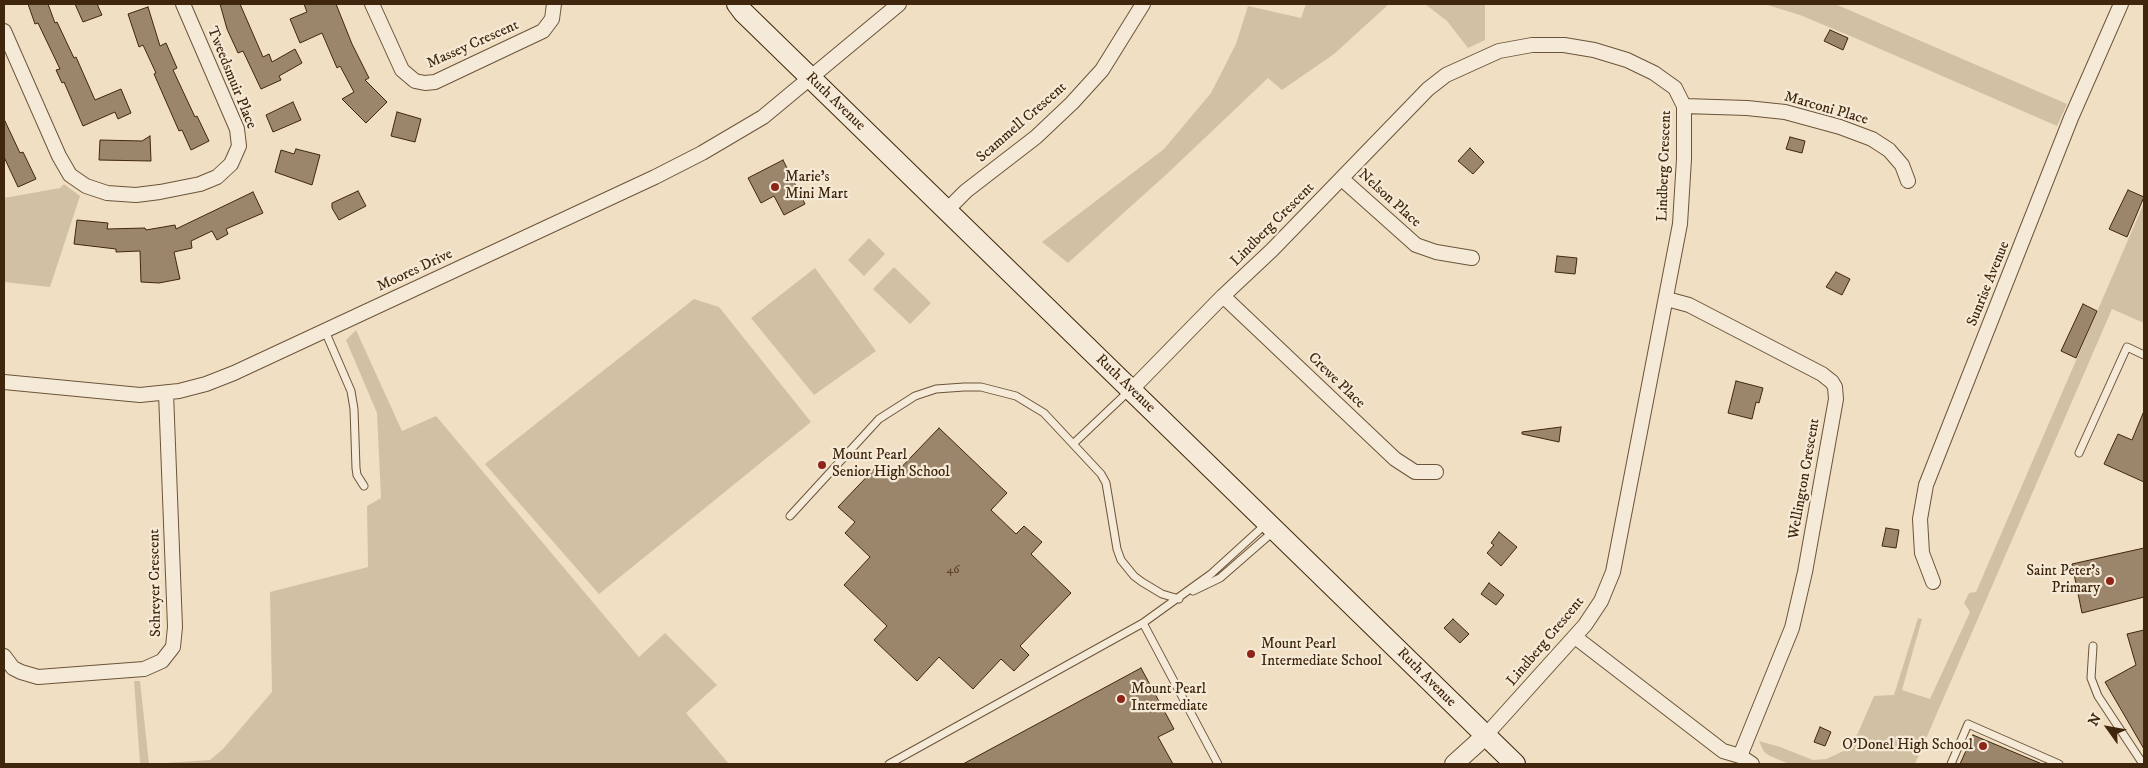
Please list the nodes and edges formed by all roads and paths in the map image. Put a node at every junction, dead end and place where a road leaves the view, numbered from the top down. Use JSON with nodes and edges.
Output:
{"nodes":[{"id":1,"x":183,"y":4,"type":"edge"},
{"id":2,"x":372,"y":4,"type":"edge"},
{"id":3,"x":554,"y":4,"type":"edge"},
{"id":4,"x":737,"y":4,"type":"edge"},
{"id":5,"x":899,"y":4,"type":"edge"},
{"id":6,"x":1143,"y":4,"type":"edge"},
{"id":7,"x":2121,"y":4,"type":"edge"},
{"id":8,"x":4,"y":32,"type":"edge"},
{"id":9,"x":810,"y":78,"type":"junction"},
{"id":10,"x":1684,"y":106,"type":"junction"},
{"id":11,"x":1342,"y":179,"type":"junction"},
{"id":12,"x":1908,"y":181,"type":"dead end"},
{"id":13,"x":947,"y":210,"type":"junction"},
{"id":14,"x":1472,"y":258,"type":"dead end"},
{"id":15,"x":1223,"y":296,"type":"junction"},
{"id":16,"x":1667,"y":299,"type":"junction"},
{"id":17,"x":325,"y":331,"type":"junction"},
{"id":18,"x":2144,"y":355,"type":"edge"},
{"id":19,"x":4,"y":382,"type":"edge"},
{"id":20,"x":1131,"y":390,"type":"junction"},
{"id":21,"x":166,"y":392,"type":"junction"},
{"id":22,"x":1073,"y":444,"type":"junction"},
{"id":23,"x":2079,"y":454,"type":"dead end"},
{"id":24,"x":1436,"y":472,"type":"dead end"},
{"id":25,"x":364,"y":486,"type":"dead end"},
{"id":26,"x":790,"y":516,"type":"dead end"},
{"id":27,"x":1271,"y":526,"type":"junction"},
{"id":28,"x":1933,"y":582,"type":"dead end"},
{"id":29,"x":1178,"y":599,"type":"junction"},
{"id":30,"x":1143,"y":624,"type":"junction"},
{"id":31,"x":1575,"y":637,"type":"junction"},
{"id":32,"x":2093,"y":646,"type":"dead end"},
{"id":33,"x":4,"y":656,"type":"edge"},
{"id":34,"x":1485,"y":736,"type":"junction"},
{"id":35,"x":1740,"y":756,"type":"junction"},
{"id":36,"x":889,"y":764,"type":"edge"},
{"id":37,"x":1218,"y":764,"type":"edge"},
{"id":38,"x":1454,"y":764,"type":"edge"},
{"id":39,"x":1515,"y":764,"type":"edge"},
{"id":40,"x":1752,"y":764,"type":"edge"},
{"id":41,"x":1951,"y":764,"type":"edge"},
{"id":42,"x":2059,"y":764,"type":"edge"},
{"id":43,"x":2143,"y":764,"type":"edge"}],
"edges":[{"from":1,"to":8,"type":"street","name":"Tweedsmuir Place"},
{"from":2,"to":3,"type":"street","name":"Massey Crescent"},
{"from":4,"to":9,"type":"main road","name":"Ruth Avenue"},
{"from":5,"to":9,"type":"street"},
{"from":6,"to":13,"type":"street","name":"Scammell Crescent"},
{"from":7,"to":28,"type":"street","name":"Sunrise Avenue"},
{"from":9,"to":13,"type":"main road","name":"Ruth Avenue"},
{"from":9,"to":17,"type":"street","name":"Moores Drive"},
{"from":10,"to":11,"type":"street","name":"Lindberg Crescent"},
{"from":10,"to":12,"type":"street","name":"Marconi Place"},
{"from":10,"to":16,"type":"street","name":"Lindberg Crescent"},
{"from":11,"to":14,"type":"street","name":"Nelson Place"},
{"from":11,"to":15,"type":"street","name":"Lindberg Crescent"},
{"from":13,"to":20,"type":"main road","name":"Ruth Avenue"},
{"from":15,"to":20,"type":"street","name":"Lindberg Crescent"},
{"from":15,"to":24,"type":"street","name":"Crewe Place"},
{"from":16,"to":31,"type":"street","name":"Lindberg Crescent"},
{"from":16,"to":35,"type":"street","name":"Wellington Crescent"},
{"from":17,"to":21,"type":"street","name":"Moores Drive"},
{"from":17,"to":25,"type":"lane"},
{"from":18,"to":23,"type":"lane"},
{"from":19,"to":21,"type":"street","name":"Moores Drive"},
{"from":20,"to":22,"type":"lane"},
{"from":20,"to":27,"type":"main road","name":"Ruth Avenue"},
{"from":21,"to":33,"type":"street","name":"Schreyer Crescent"},
{"from":22,"to":26,"type":"lane"},
{"from":22,"to":29,"type":"lane"},
{"from":27,"to":29,"type":"lane"},
{"from":27,"to":29,"type":"lane"},
{"from":27,"to":34,"type":"main road","name":"Ruth Avenue"},
{"from":29,"to":30,"type":"lane"},
{"from":30,"to":36,"type":"lane"},
{"from":30,"to":37,"type":"lane"},
{"from":31,"to":34,"type":"street","name":"Lindberg Crescent"},
{"from":31,"to":35,"type":"street"},
{"from":32,"to":43,"type":"lane"},
{"from":34,"to":38,"type":"street"},
{"from":34,"to":39,"type":"main road","name":"Ruth Avenue"},
{"from":35,"to":40,"type":"street"},
{"from":41,"to":42,"type":"lane"}]}
